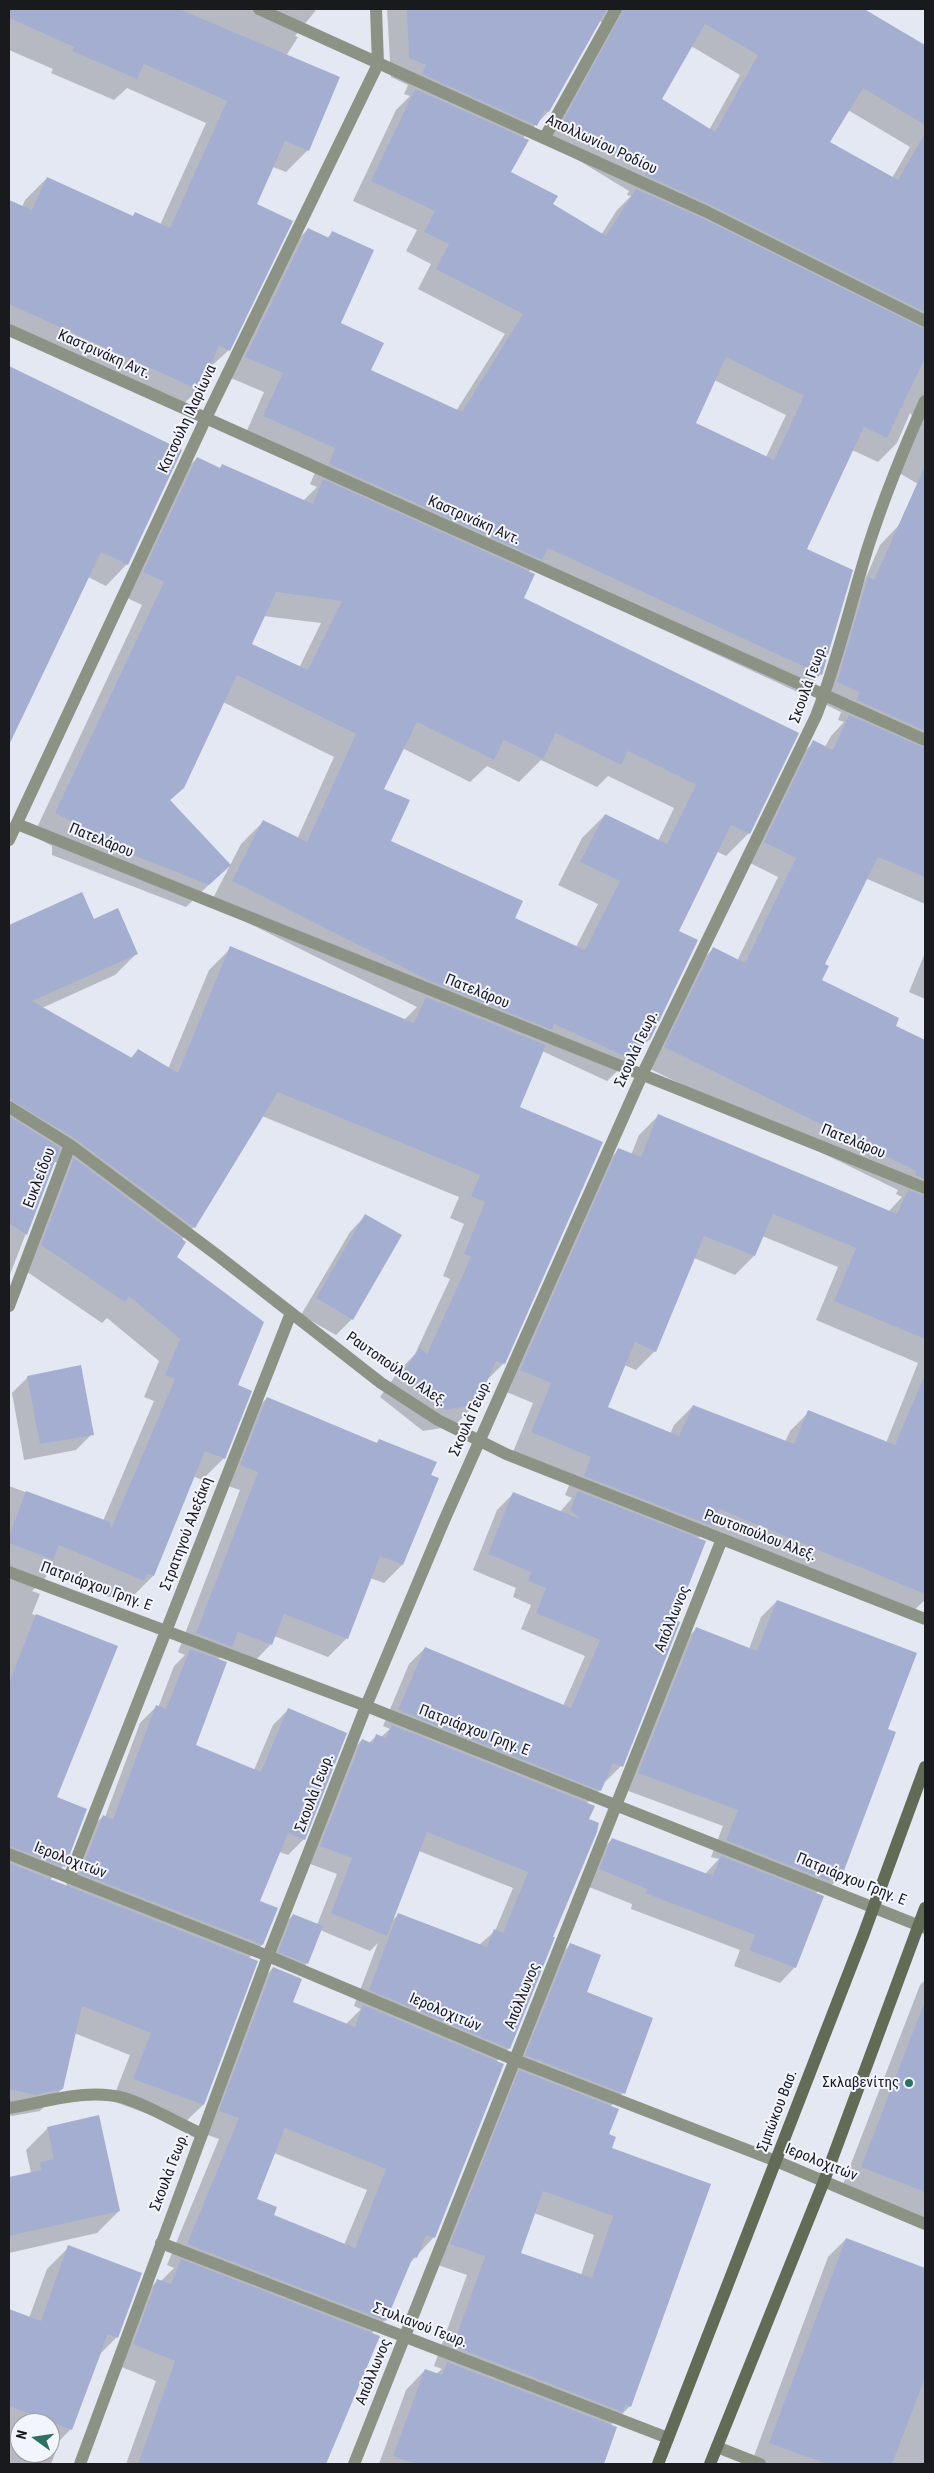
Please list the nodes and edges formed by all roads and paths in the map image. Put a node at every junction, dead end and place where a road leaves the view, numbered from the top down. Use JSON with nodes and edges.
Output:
{"nodes":[{"id":1,"x":259,"y":9,"type":"edge"},
{"id":2,"x":376,"y":9,"type":"edge"},
{"id":3,"x":616,"y":9,"type":"edge"},
{"id":4,"x":378,"y":64,"type":"junction"},
{"id":5,"x":545,"y":137,"type":"junction"},
{"id":6,"x":925,"y":321,"type":"edge"},
{"id":7,"x":9,"y":330,"type":"edge"},
{"id":8,"x":925,"y":401,"type":"edge"},
{"id":9,"x":206,"y":418,"type":"junction"},
{"id":10,"x":824,"y":696,"type":"junction"},
{"id":11,"x":925,"y":740,"type":"edge"},
{"id":12,"x":16,"y":824,"type":"junction"},
{"id":13,"x":9,"y":840,"type":"edge"},
{"id":14,"x":642,"y":1075,"type":"junction"},
{"id":15,"x":9,"y":1107,"type":"edge"},
{"id":16,"x":70,"y":1145,"type":"junction"},
{"id":17,"x":925,"y":1188,"type":"edge"},
{"id":18,"x":9,"y":1268,"type":"edge"},
{"id":19,"x":21,"y":1273,"type":"junction"},
{"id":20,"x":9,"y":1306,"type":"edge"},
{"id":21,"x":291,"y":1313,"type":"junction"},
{"id":22,"x":478,"y":1442,"type":"junction"},
{"id":23,"x":722,"y":1539,"type":"junction"},
{"id":24,"x":9,"y":1572,"type":"edge"},
{"id":25,"x":925,"y":1619,"type":"edge"},
{"id":26,"x":167,"y":1631,"type":"junction"},
{"id":27,"x":366,"y":1706,"type":"junction"},
{"id":28,"x":925,"y":1767,"type":"edge"},
{"id":29,"x":617,"y":1804,"type":"junction"},
{"id":30,"x":9,"y":1854,"type":"edge"},
{"id":31,"x":70,"y":1878,"type":"junction"},
{"id":32,"x":874,"y":1906,"type":"junction"},
{"id":33,"x":925,"y":1908,"type":"edge"},
{"id":34,"x":922,"y":1927,"type":"edge"},
{"id":35,"x":268,"y":1956,"type":"junction"},
{"id":36,"x":515,"y":2060,"type":"junction"},
{"id":37,"x":9,"y":2108,"type":"edge"},
{"id":38,"x":202,"y":2134,"type":"junction"},
{"id":39,"x":776,"y":2162,"type":"junction"},
{"id":40,"x":824,"y":2181,"type":"junction"},
{"id":41,"x":925,"y":2224,"type":"edge"},
{"id":42,"x":161,"y":2243,"type":"junction"},
{"id":43,"x":405,"y":2337,"type":"junction"},
{"id":44,"x":668,"y":2438,"type":"junction"},
{"id":45,"x":716,"y":2448,"type":"junction"},
{"id":46,"x":80,"y":2464,"type":"edge"},
{"id":47,"x":354,"y":2464,"type":"edge"},
{"id":48,"x":658,"y":2464,"type":"edge"},
{"id":49,"x":710,"y":2464,"type":"edge"},
{"id":50,"x":760,"y":2464,"type":"edge"}],
"edges":[{"from":1,"to":4,"type":"street","name":"Απολλωνίου Ροδίου"},
{"from":2,"to":4,"type":"street","name":"Κατσούλη Ιλαρίωνα"},
{"from":3,"to":5,"type":"street"},
{"from":4,"to":5,"type":"street","name":"Απολλωνίου Ροδίου"},
{"from":4,"to":9,"type":"street","name":"Κατσούλη Ιλαρίωνα"},
{"from":5,"to":6,"type":"street","name":"Απολλωνίου Ροδίου"},
{"from":7,"to":9,"type":"street","name":"Καστρινάκη Αντ."},
{"from":8,"to":10,"type":"street","name":"Σκουλά Γεωρ."},
{"from":9,"to":10,"type":"street","name":"Καστρινάκη Αντ."},
{"from":9,"to":12,"type":"street","name":"Κατσούλη Ιλαρίωνα"},
{"from":10,"to":11,"type":"street","name":"Καστρινάκη Αντ."},
{"from":10,"to":14,"type":"street","name":"Σκουλά Γεωρ."},
{"from":12,"to":13,"type":"street","name":"Κατσούλη Ιλαρίωνα"},
{"from":12,"to":14,"type":"street","name":"Πατελάρου"},
{"from":14,"to":17,"type":"street","name":"Πατελάρου"},
{"from":14,"to":22,"type":"street","name":"Σκουλά Γεωρ."},
{"from":15,"to":16,"type":"street","name":"Ραυτοπούλου Αλεξ."},
{"from":16,"to":19,"type":"street","name":"Ευκλείδου"},
{"from":16,"to":21,"type":"street","name":"Ραυτοπούλου Αλεξ."},
{"from":18,"to":19,"type":"street"},
{"from":19,"to":20,"type":"street","name":"Ευκλείδου"},
{"from":21,"to":22,"type":"street","name":"Ραυτοπούλου Αλεξ."},
{"from":21,"to":26,"type":"street","name":"Στρατηγού Αλεξάκη"},
{"from":22,"to":23,"type":"street","name":"Ραυτοπούλου Αλεξ."},
{"from":22,"to":27,"type":"street","name":"Σκουλά Γεωρ."},
{"from":23,"to":25,"type":"street","name":"Ραυτοπούλου Αλεξ."},
{"from":23,"to":29,"type":"street","name":"Απόλλωνος"},
{"from":24,"to":26,"type":"street","name":"Πατριάρχου Γρηγ. Ε"},
{"from":26,"to":27,"type":"street","name":"Πατριάρχου Γρηγ. Ε"},
{"from":26,"to":31,"type":"street","name":"Στρατηγού Αλεξάκη"},
{"from":27,"to":29,"type":"street","name":"Πατριάρχου Γρηγ. Ε"},
{"from":27,"to":35,"type":"street","name":"Σκουλά Γεωρ."},
{"from":28,"to":32,"type":"main road","name":"Σμπώκου Βασ."},
{"from":29,"to":32,"type":"street","name":"Πατριάρχου Γρηγ. Ε"},
{"from":29,"to":36,"type":"street","name":"Απόλλωνος"},
{"from":30,"to":31,"type":"street","name":"Ιερολοχιτών"},
{"from":31,"to":35,"type":"street","name":"Ιερολοχιτών"},
{"from":32,"to":34,"type":"street","name":"Πατριάρχου Γρηγ. Ε"},
{"from":32,"to":39,"type":"main road","name":"Σμπώκου Βασ."},
{"from":33,"to":34,"type":"main road"},
{"from":34,"to":40,"type":"main road"},
{"from":35,"to":36,"type":"street","name":"Ιερολοχιτών"},
{"from":35,"to":38,"type":"street","name":"Σκουλά Γεωρ."},
{"from":36,"to":39,"type":"street","name":"Ιερολοχιτών"},
{"from":36,"to":43,"type":"street","name":"Απόλλωνος"},
{"from":37,"to":38,"type":"street"},
{"from":38,"to":42,"type":"street","name":"Σκουλά Γεωρ."},
{"from":39,"to":40,"type":"street","name":"Ιερολοχιτών"},
{"from":39,"to":44,"type":"main road","name":"Σμπώκου Βασ."},
{"from":40,"to":41,"type":"street","name":"Ιερολοχιτών"},
{"from":40,"to":45,"type":"main road"},
{"from":42,"to":43,"type":"street","name":"Στυλιανού Γεωρ."},
{"from":42,"to":46,"type":"street","name":"Σκουλά Γεωρ."},
{"from":43,"to":44,"type":"street","name":"Στυλιανού Γεωρ."},
{"from":43,"to":47,"type":"street","name":"Απόλλωνος"},
{"from":44,"to":48,"type":"main road","name":"Σμπώκου Βασ."},
{"from":45,"to":49,"type":"main road"},
{"from":45,"to":50,"type":"street"}]}
